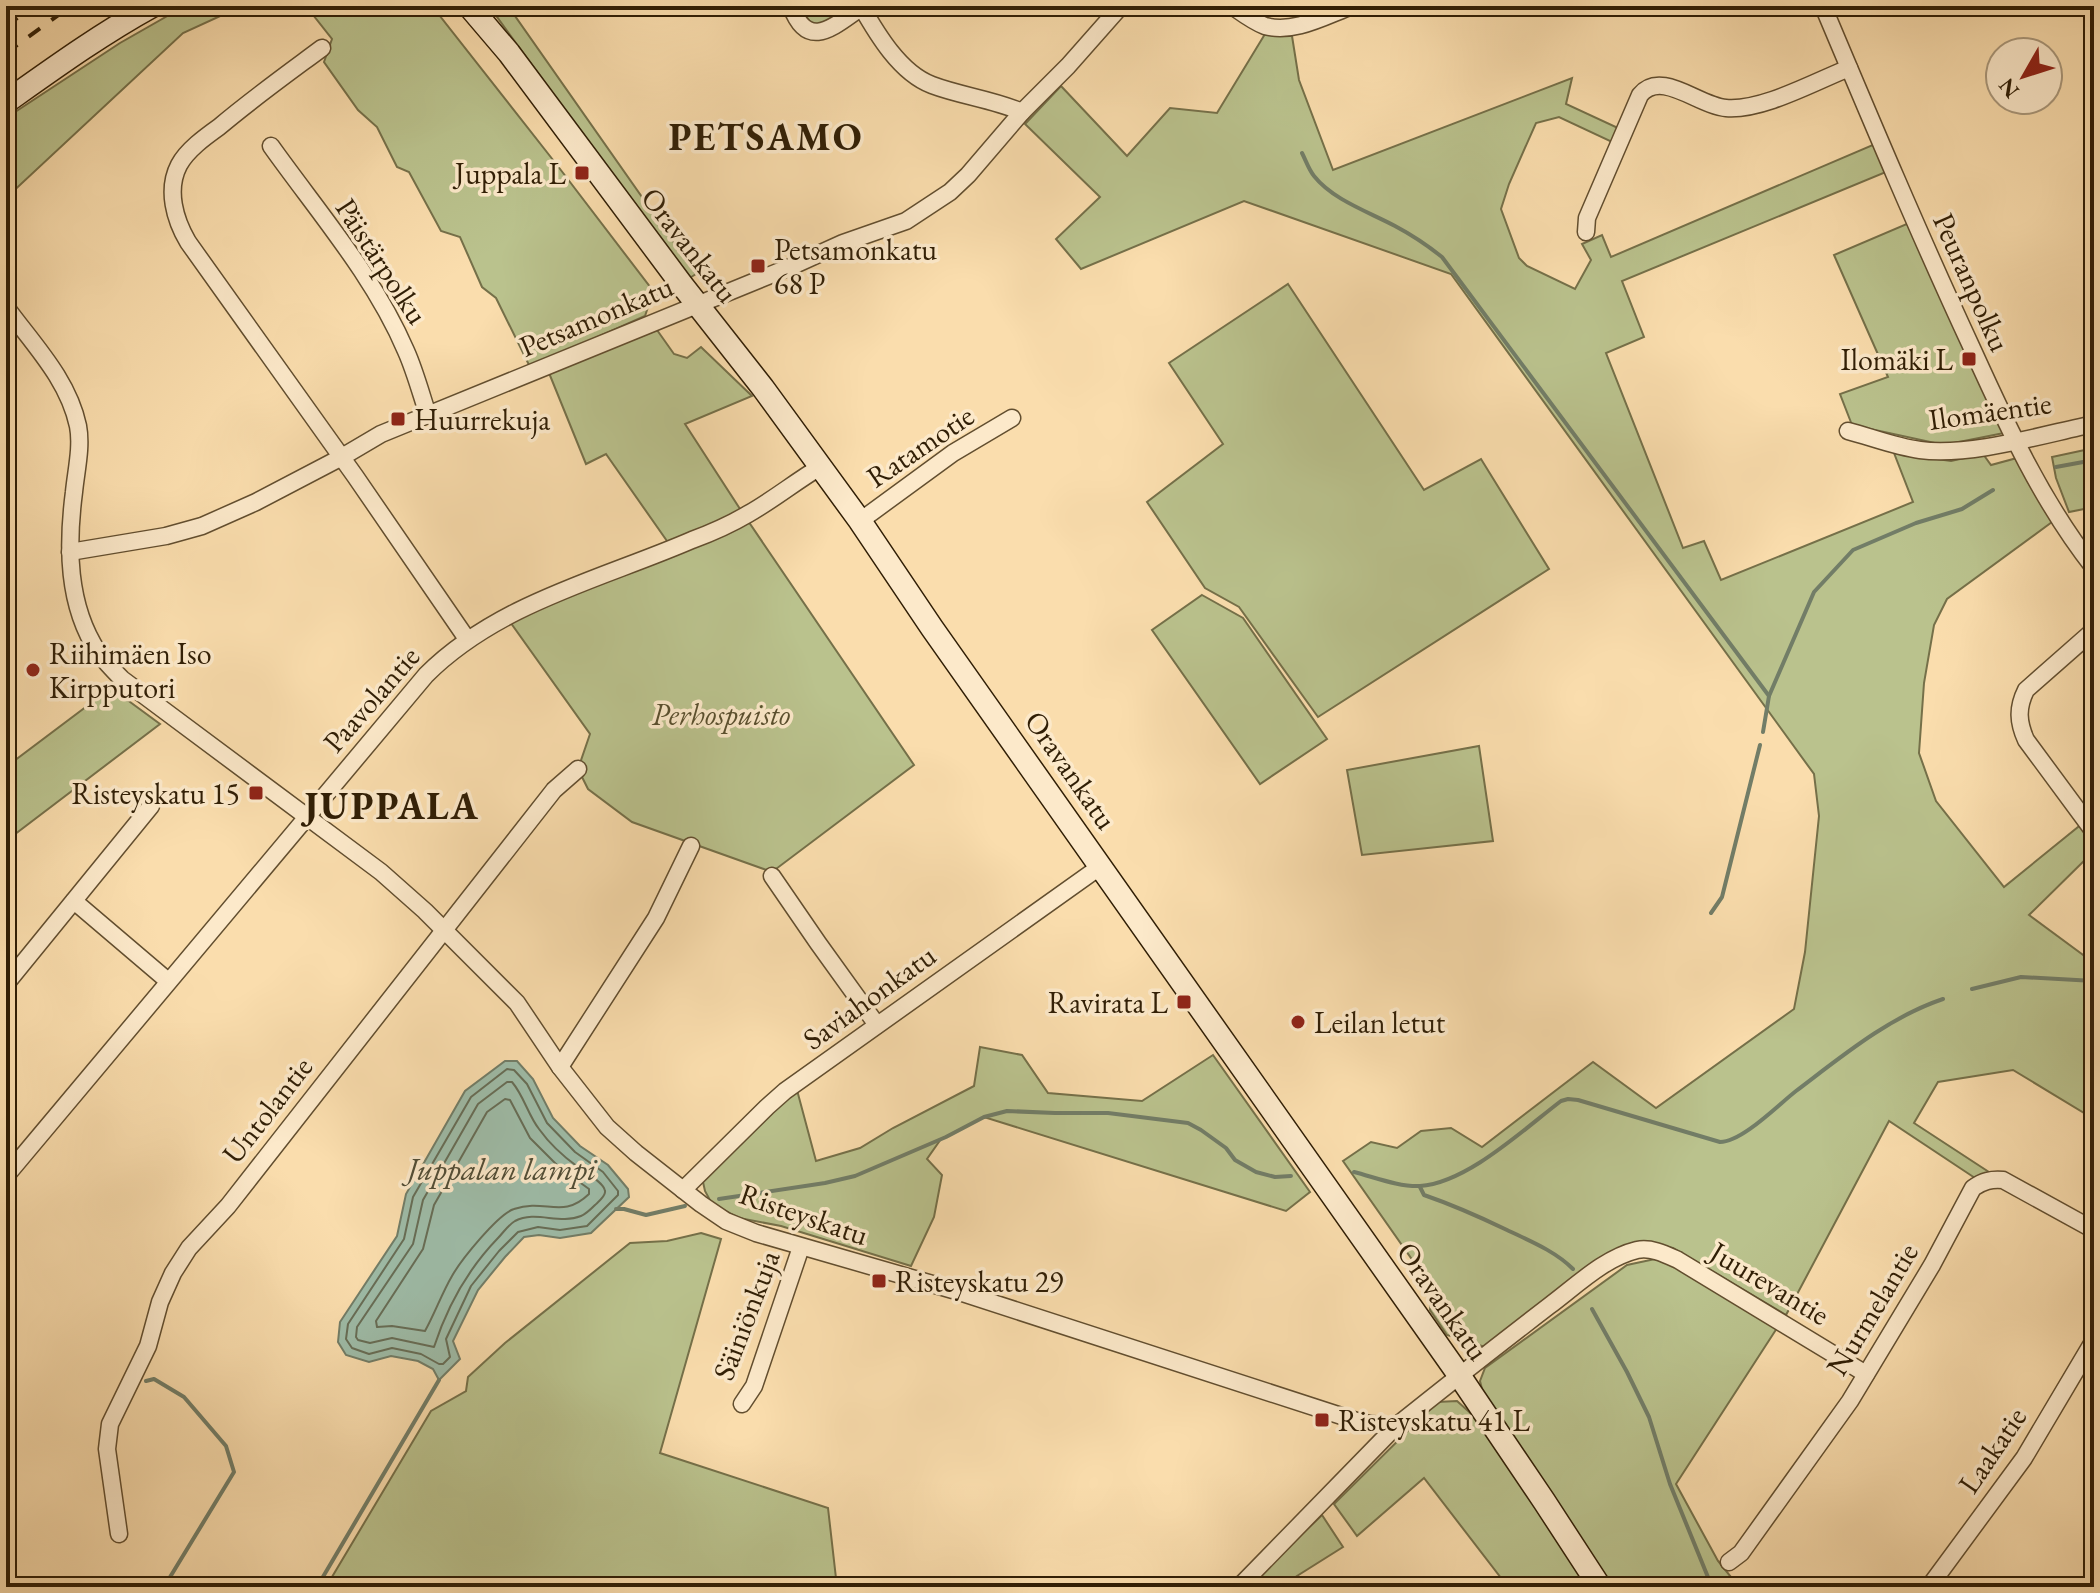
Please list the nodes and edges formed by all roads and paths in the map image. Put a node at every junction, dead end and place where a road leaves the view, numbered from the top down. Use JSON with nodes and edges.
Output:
{"nodes":[{"id":1,"x":152,"y":6,"type":"edge"},
{"id":2,"x":469,"y":6,"type":"edge"},
{"id":3,"x":791,"y":6,"type":"edge"},
{"id":4,"x":1121,"y":6,"type":"edge"},
{"id":5,"x":1232,"y":6,"type":"edge"},
{"id":6,"x":1352,"y":6,"type":"edge"},
{"id":7,"x":1823,"y":6,"type":"edge"},
{"id":8,"x":861,"y":7,"type":"edge"},
{"id":9,"x":322,"y":48,"type":"dead end"},
{"id":10,"x":1849,"y":68,"type":"junction"},
{"id":11,"x":6,"y":102,"type":"edge"},
{"id":12,"x":1022,"y":112,"type":"junction"},
{"id":13,"x":271,"y":146,"type":"dead end"},
{"id":14,"x":1586,"y":232,"type":"dead end"},
{"id":15,"x":697,"y":304,"type":"junction"},
{"id":16,"x":6,"y":307,"type":"edge"},
{"id":17,"x":428,"y":415,"type":"junction"},
{"id":18,"x":1012,"y":418,"type":"dead end"},
{"id":19,"x":2094,"y":424,"type":"edge"},
{"id":20,"x":1848,"y":431,"type":"dead end"},
{"id":21,"x":2014,"y":441,"type":"junction"},
{"id":22,"x":342,"y":457,"type":"junction"},
{"id":23,"x":820,"y":467,"type":"junction"},
{"id":24,"x":860,"y":521,"type":"junction"},
{"id":25,"x":70,"y":552,"type":"junction"},
{"id":26,"x":2094,"y":568,"type":"edge"},
{"id":27,"x":2094,"y":630,"type":"edge"},
{"id":28,"x":467,"y":639,"type":"junction"},
{"id":29,"x":578,"y":769,"type":"dead end"},
{"id":30,"x":151,"y":806,"type":"dead end"},
{"id":31,"x":307,"y":816,"type":"junction"},
{"id":32,"x":2094,"y":832,"type":"edge"},
{"id":33,"x":691,"y":846,"type":"dead end"},
{"id":34,"x":1101,"y":866,"type":"junction"},
{"id":35,"x":772,"y":876,"type":"dead end"},
{"id":36,"x":74,"y":901,"type":"junction"},
{"id":37,"x":443,"y":929,"type":"junction"},
{"id":38,"x":168,"y":981,"type":"junction"},
{"id":39,"x":6,"y":984,"type":"edge"},
{"id":40,"x":877,"y":1025,"type":"junction"},
{"id":41,"x":560,"y":1067,"type":"junction"},
{"id":42,"x":6,"y":1176,"type":"edge"},
{"id":43,"x":683,"y":1190,"type":"junction"},
{"id":44,"x":2094,"y":1230,"type":"edge"},
{"id":45,"x":801,"y":1247,"type":"junction"},
{"id":46,"x":2094,"y":1340,"type":"edge"},
{"id":47,"x":1866,"y":1374,"type":"junction"},
{"id":48,"x":1459,"y":1375,"type":"junction"},
{"id":49,"x":742,"y":1404,"type":"dead end"},
{"id":50,"x":1395,"y":1427,"type":"junction"},
{"id":51,"x":119,"y":1534,"type":"dead end"},
{"id":52,"x":1729,"y":1562,"type":"dead end"},
{"id":53,"x":1239,"y":1587,"type":"edge"},
{"id":54,"x":1600,"y":1587,"type":"edge"},
{"id":55,"x":1929,"y":1587,"type":"edge"}],
"edges":[{"from":1,"to":11,"type":"street"},
{"from":2,"to":15,"type":"street","name":"Oravankatu"},
{"from":3,"to":8,"type":"street"},
{"from":4,"to":12,"type":"street","name":"Petsamonkatu"},
{"from":5,"to":6,"type":"street"},
{"from":7,"to":10,"type":"street","name":"Peuranpolku"},
{"from":8,"to":12,"type":"street"},
{"from":9,"to":22,"type":"street"},
{"from":10,"to":14,"type":"street"},
{"from":10,"to":21,"type":"street","name":"Peuranpolku"},
{"from":12,"to":15,"type":"street","name":"Petsamonkatu"},
{"from":13,"to":17,"type":"street","name":"Päistärpolku"},
{"from":15,"to":17,"type":"street","name":"Petsamonkatu"},
{"from":15,"to":23,"type":"street","name":"Oravankatu"},
{"from":16,"to":25,"type":"street","name":"Risteyskatu"},
{"from":17,"to":22,"type":"street","name":"Petsamonkatu"},
{"from":18,"to":24,"type":"street","name":"Ratamotie"},
{"from":19,"to":21,"type":"street","name":"Ilomäentie"},
{"from":20,"to":21,"type":"street","name":"Ilomäentie"},
{"from":21,"to":26,"type":"street","name":"Peuranpolku"},
{"from":22,"to":25,"type":"street","name":"Petsamonkatu"},
{"from":22,"to":28,"type":"street"},
{"from":23,"to":24,"type":"street","name":"Oravankatu"},
{"from":23,"to":28,"type":"street","name":"Paavolantie"},
{"from":24,"to":34,"type":"street","name":"Oravankatu"},
{"from":25,"to":31,"type":"street","name":"Risteyskatu"},
{"from":27,"to":32,"type":"street"},
{"from":28,"to":31,"type":"street","name":"Paavolantie"},
{"from":29,"to":37,"type":"street","name":"Untolantie"},
{"from":30,"to":36,"type":"street"},
{"from":31,"to":37,"type":"street","name":"Risteyskatu"},
{"from":31,"to":38,"type":"street","name":"Paavolantie"},
{"from":33,"to":41,"type":"street"},
{"from":34,"to":40,"type":"street","name":"Saviahonkatu"},
{"from":34,"to":48,"type":"street","name":"Oravankatu"},
{"from":35,"to":40,"type":"street"},
{"from":36,"to":38,"type":"street"},
{"from":36,"to":39,"type":"street"},
{"from":37,"to":41,"type":"street","name":"Risteyskatu"},
{"from":37,"to":51,"type":"street","name":"Untolantie"},
{"from":38,"to":42,"type":"street","name":"Paavolantie"},
{"from":40,"to":43,"type":"street","name":"Saviahonkatu"},
{"from":41,"to":43,"type":"street","name":"Risteyskatu"},
{"from":43,"to":45,"type":"street","name":"Risteyskatu"},
{"from":44,"to":47,"type":"street","name":"Nurmelantie"},
{"from":45,"to":49,"type":"street","name":"Säiniönkuja"},
{"from":45,"to":50,"type":"street","name":"Risteyskatu"},
{"from":46,"to":55,"type":"street","name":"Laakatie"},
{"from":47,"to":48,"type":"street","name":"Juurevantie"},
{"from":47,"to":52,"type":"street","name":"Nurmelantie"},
{"from":48,"to":50,"type":"street"},
{"from":48,"to":54,"type":"street","name":"Oravankatu"},
{"from":50,"to":53,"type":"street"}]}
